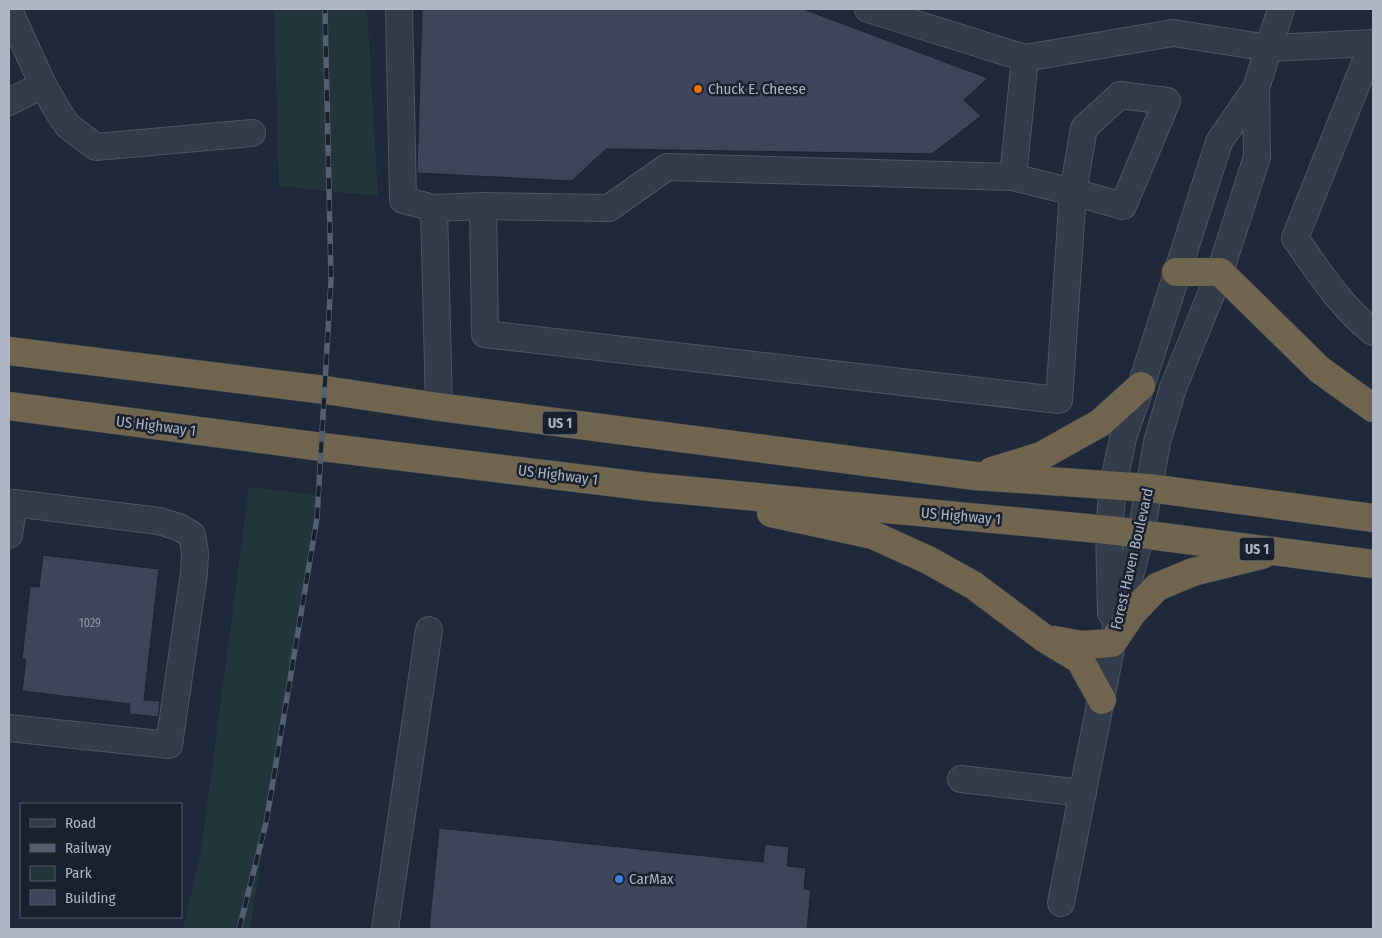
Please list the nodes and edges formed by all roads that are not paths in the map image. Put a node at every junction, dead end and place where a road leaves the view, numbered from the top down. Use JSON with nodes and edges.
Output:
{"nodes":[{"id":1,"x":399,"y":9,"type":"edge"},
{"id":2,"x":868,"y":9,"type":"edge"},
{"id":3,"x":1282,"y":9,"type":"edge"},
{"id":4,"x":9,"y":10,"type":"edge"},
{"id":5,"x":1373,"y":43,"type":"edge"},
{"id":6,"x":1269,"y":48,"type":"junction"},
{"id":7,"x":1025,"y":58,"type":"junction"},
{"id":8,"x":42,"y":86,"type":"junction"},
{"id":9,"x":1256,"y":88,"type":"junction"},
{"id":10,"x":9,"y":102,"type":"edge"},
{"id":11,"x":252,"y":133,"type":"dead end"},
{"id":12,"x":1013,"y":177,"type":"junction"},
{"id":13,"x":483,"y":206,"type":"junction"},
{"id":14,"x":434,"y":208,"type":"junction"},
{"id":15,"x":1176,"y":272,"type":"junction"},
{"id":16,"x":1220,"y":272,"type":"junction"},
{"id":17,"x":1373,"y":332,"type":"edge"},
{"id":18,"x":9,"y":351,"type":"edge"},
{"id":19,"x":1141,"y":386,"type":"junction"},
{"id":20,"x":9,"y":406,"type":"edge"},
{"id":21,"x":439,"y":407,"type":"junction"},
{"id":22,"x":1373,"y":408,"type":"edge"},
{"id":23,"x":975,"y":476,"type":"junction"},
{"id":24,"x":1113,"y":485,"type":"junction"},
{"id":25,"x":650,"y":487,"type":"junction"},
{"id":26,"x":1149,"y":488,"type":"junction"},
{"id":27,"x":12,"y":503,"type":"edge"},
{"id":28,"x":1373,"y":518,"type":"edge"},
{"id":29,"x":1109,"y":530,"type":"junction"},
{"id":30,"x":1141,"y":534,"type":"junction"},
{"id":31,"x":9,"y":535,"type":"edge"},
{"id":32,"x":1278,"y":552,"type":"junction"},
{"id":33,"x":1373,"y":564,"type":"edge"},
{"id":34,"x":429,"y":630,"type":"dead end"},
{"id":35,"x":1044,"y":638,"type":"junction"},
{"id":36,"x":1112,"y":644,"type":"junction"},
{"id":37,"x":1102,"y":700,"type":"junction"},
{"id":38,"x":9,"y":728,"type":"edge"},
{"id":39,"x":961,"y":779,"type":"dead end"},
{"id":40,"x":1083,"y":793,"type":"junction"},
{"id":41,"x":1061,"y":903,"type":"dead end"},
{"id":42,"x":385,"y":929,"type":"edge"}],
"edges":[{"from":1,"to":14,"type":"street"},
{"from":2,"to":7,"type":"street"},
{"from":3,"to":6,"type":"street","name":"Forest Haven Boulevard"},
{"from":4,"to":8,"type":"street"},
{"from":5,"to":6,"type":"street"},
{"from":5,"to":17,"type":"street"},
{"from":6,"to":7,"type":"street"},
{"from":6,"to":9,"type":"street","name":"Forest Haven Boulevard"},
{"from":7,"to":12,"type":"street"},
{"from":8,"to":10,"type":"street"},
{"from":8,"to":11,"type":"street"},
{"from":9,"to":15,"type":"street","name":"Forest Haven Boulevard"},
{"from":9,"to":16,"type":"street","name":"Forest Haven Boulevard"},
{"from":12,"to":13,"type":"street"},
{"from":12,"to":13,"type":"street"},
{"from":13,"to":14,"type":"street"},
{"from":14,"to":21,"type":"street"},
{"from":15,"to":16,"type":"highway"},
{"from":15,"to":19,"type":"street","name":"Forest Haven Boulevard"},
{"from":16,"to":22,"type":"highway"},
{"from":16,"to":26,"type":"street","name":"Forest Haven Boulevard"},
{"from":18,"to":21,"type":"highway","number":"US 1"},
{"from":19,"to":23,"type":"highway"},
{"from":19,"to":24,"type":"street","name":"Forest Haven Boulevard"},
{"from":20,"to":25,"type":"highway","name":"US Highway 1","number":"US 1"},
{"from":21,"to":23,"type":"highway","number":"US 1"},
{"from":23,"to":24,"type":"highway","number":"US 1"},
{"from":24,"to":26,"type":"highway","number":"US 1"},
{"from":24,"to":29,"type":"street","name":"Forest Haven Boulevard"},
{"from":25,"to":29,"type":"highway","name":"US Highway 1","number":"US 1"},
{"from":25,"to":35,"type":"highway"},
{"from":26,"to":28,"type":"highway","number":"US 1"},
{"from":26,"to":30,"type":"street","name":"Forest Haven Boulevard"},
{"from":27,"to":31,"type":"street"},
{"from":27,"to":38,"type":"street"},
{"from":29,"to":30,"type":"highway","number":"US 1"},
{"from":29,"to":36,"type":"street","name":"Forest Haven Boulevard"},
{"from":30,"to":32,"type":"highway","number":"US 1"},
{"from":30,"to":36,"type":"street","name":"Forest Haven Boulevard"},
{"from":32,"to":33,"type":"highway","number":"US 1"},
{"from":32,"to":36,"type":"highway"},
{"from":34,"to":42,"type":"street"},
{"from":35,"to":36,"type":"highway"},
{"from":35,"to":37,"type":"highway"},
{"from":36,"to":37,"type":"street"},
{"from":37,"to":40,"type":"street"},
{"from":39,"to":40,"type":"street"},
{"from":40,"to":41,"type":"street"}]}
